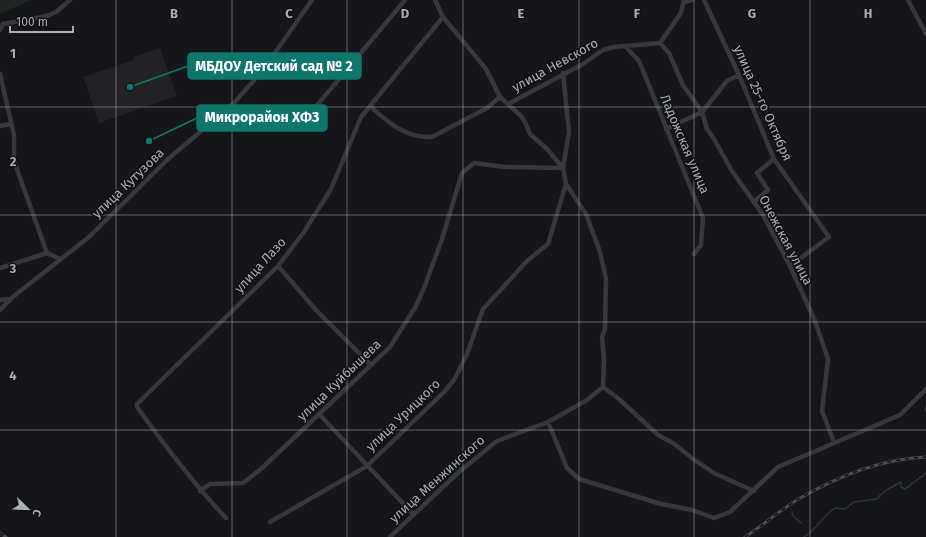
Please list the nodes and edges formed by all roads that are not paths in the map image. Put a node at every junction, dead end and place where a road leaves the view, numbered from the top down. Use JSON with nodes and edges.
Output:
{"nodes":[{"id":1,"x":70,"y":0,"type":"edge"},
{"id":2,"x":312,"y":0,"type":"edge"},
{"id":3,"x":405,"y":0,"type":"edge"},
{"id":4,"x":435,"y":0,"type":"edge"},
{"id":5,"x":692,"y":0,"type":"edge"},
{"id":6,"x":704,"y":0,"type":"edge"},
{"id":7,"x":908,"y":0,"type":"edge"},
{"id":8,"x":684,"y":1,"type":"edge"},
{"id":9,"x":443,"y":17,"type":"junction"},
{"id":10,"x":0,"y":30,"type":"edge"},
{"id":11,"x":926,"y":34,"type":"edge"},
{"id":12,"x":660,"y":43,"type":"junction"},
{"id":13,"x":625,"y":46,"type":"junction"},
{"id":14,"x":563,"y":73,"type":"junction"},
{"id":15,"x":0,"y":74,"type":"edge"},
{"id":16,"x":739,"y":74,"type":"junction"},
{"id":17,"x":500,"y":97,"type":"junction"},
{"id":18,"x":508,"y":104,"type":"junction"},
{"id":19,"x":370,"y":106,"type":"junction"},
{"id":20,"x":702,"y":112,"type":"junction"},
{"id":21,"x":11,"y":124,"type":"junction"},
{"id":22,"x":0,"y":126,"type":"edge"},
{"id":23,"x":298,"y":128,"type":"dead end"},
{"id":24,"x":666,"y":130,"type":"junction"},
{"id":25,"x":774,"y":159,"type":"junction"},
{"id":26,"x":563,"y":168,"type":"junction"},
{"id":27,"x":566,"y":184,"type":"junction"},
{"id":28,"x":755,"y":201,"type":"junction"},
{"id":29,"x":47,"y":253,"type":"junction"},
{"id":30,"x":694,"y":254,"type":"dead end"},
{"id":31,"x":60,"y":259,"type":"junction"},
{"id":32,"x":278,"y":266,"type":"junction"},
{"id":33,"x":790,"y":266,"type":"junction"},
{"id":34,"x":0,"y":268,"type":"edge"},
{"id":35,"x":10,"y":299,"type":"junction"},
{"id":36,"x":0,"y":300,"type":"edge"},
{"id":37,"x":0,"y":310,"type":"edge"},
{"id":38,"x":371,"y":365,"type":"junction"},
{"id":39,"x":603,"y":387,"type":"junction"},
{"id":40,"x":926,"y":390,"type":"edge"},
{"id":41,"x":320,"y":414,"type":"junction"},
{"id":42,"x":548,"y":422,"type":"junction"},
{"id":43,"x":834,"y":442,"type":"junction"},
{"id":44,"x":367,"y":466,"type":"junction"},
{"id":45,"x":200,"y":491,"type":"junction"},
{"id":46,"x":754,"y":491,"type":"junction"},
{"id":47,"x":413,"y":514,"type":"junction"},
{"id":48,"x":226,"y":518,"type":"dead end"},
{"id":49,"x":270,"y":522,"type":"dead end"},
{"id":50,"x":390,"y":537,"type":"edge"}],
"edges":[{"from":1,"to":10,"type":"street"},
{"from":2,"to":31,"type":"street","name":"улица Кутузова"},
{"from":3,"to":23,"type":"street"},
{"from":4,"to":9,"type":"street"},
{"from":5,"to":8,"type":"street"},
{"from":6,"to":16,"type":"street","name":"улица 25-го Октября"},
{"from":7,"to":11,"type":"street"},
{"from":8,"to":12,"type":"street"},
{"from":9,"to":17,"type":"street"},
{"from":9,"to":19,"type":"street","name":"улица Лазо"},
{"from":12,"to":13,"type":"street","name":"улица Невского"},
{"from":12,"to":20,"type":"street","name":"Онежская улица"},
{"from":13,"to":14,"type":"street","name":"улица Невского"},
{"from":13,"to":24,"type":"street","name":"Ладожская улица"},
{"from":14,"to":18,"type":"street","name":"улица Невского"},
{"from":14,"to":26,"type":"street"},
{"from":15,"to":21,"type":"street"},
{"from":16,"to":20,"type":"street"},
{"from":16,"to":25,"type":"street","name":"улица 25-го Октября"},
{"from":17,"to":18,"type":"street"},
{"from":17,"to":19,"type":"street"},
{"from":18,"to":26,"type":"street"},
{"from":19,"to":32,"type":"street","name":"улица Лазо"},
{"from":20,"to":24,"type":"street"},
{"from":20,"to":28,"type":"street","name":"Онежская улица"},
{"from":21,"to":22,"type":"street"},
{"from":21,"to":29,"type":"street"},
{"from":24,"to":30,"type":"street","name":"Ладожская улица"},
{"from":25,"to":28,"type":"street"},
{"from":25,"to":33,"type":"street","name":"улица 25-го Октября"},
{"from":26,"to":27,"type":"street"},
{"from":26,"to":38,"type":"street","name":"улица Куйбышева"},
{"from":27,"to":39,"type":"street"},
{"from":27,"to":44,"type":"street","name":"улица Урицкого"},
{"from":28,"to":33,"type":"street","name":"Онежская улица"},
{"from":29,"to":31,"type":"street"},
{"from":29,"to":34,"type":"street"},
{"from":31,"to":35,"type":"street","name":"улица Кутузова"},
{"from":32,"to":38,"type":"street"},
{"from":32,"to":45,"type":"street","name":"улица Лазо"},
{"from":33,"to":43,"type":"street","name":"Онежская улица"},
{"from":35,"to":36,"type":"street"},
{"from":35,"to":37,"type":"street","name":"улица Кутузова"},
{"from":38,"to":41,"type":"street","name":"улица Куйбышева"},
{"from":39,"to":42,"type":"street","name":"улица Менжинского"},
{"from":39,"to":46,"type":"street"},
{"from":40,"to":43,"type":"street"},
{"from":41,"to":44,"type":"street"},
{"from":41,"to":45,"type":"street","name":"улица Куйбышева"},
{"from":42,"to":46,"type":"street"},
{"from":42,"to":47,"type":"street","name":"улица Менжинского"},
{"from":43,"to":46,"type":"street"},
{"from":44,"to":47,"type":"street"},
{"from":44,"to":49,"type":"street","name":"улица Урицкого"},
{"from":45,"to":48,"type":"street","name":"улица Лазо"},
{"from":47,"to":50,"type":"street","name":"улица Менжинского"}]}
